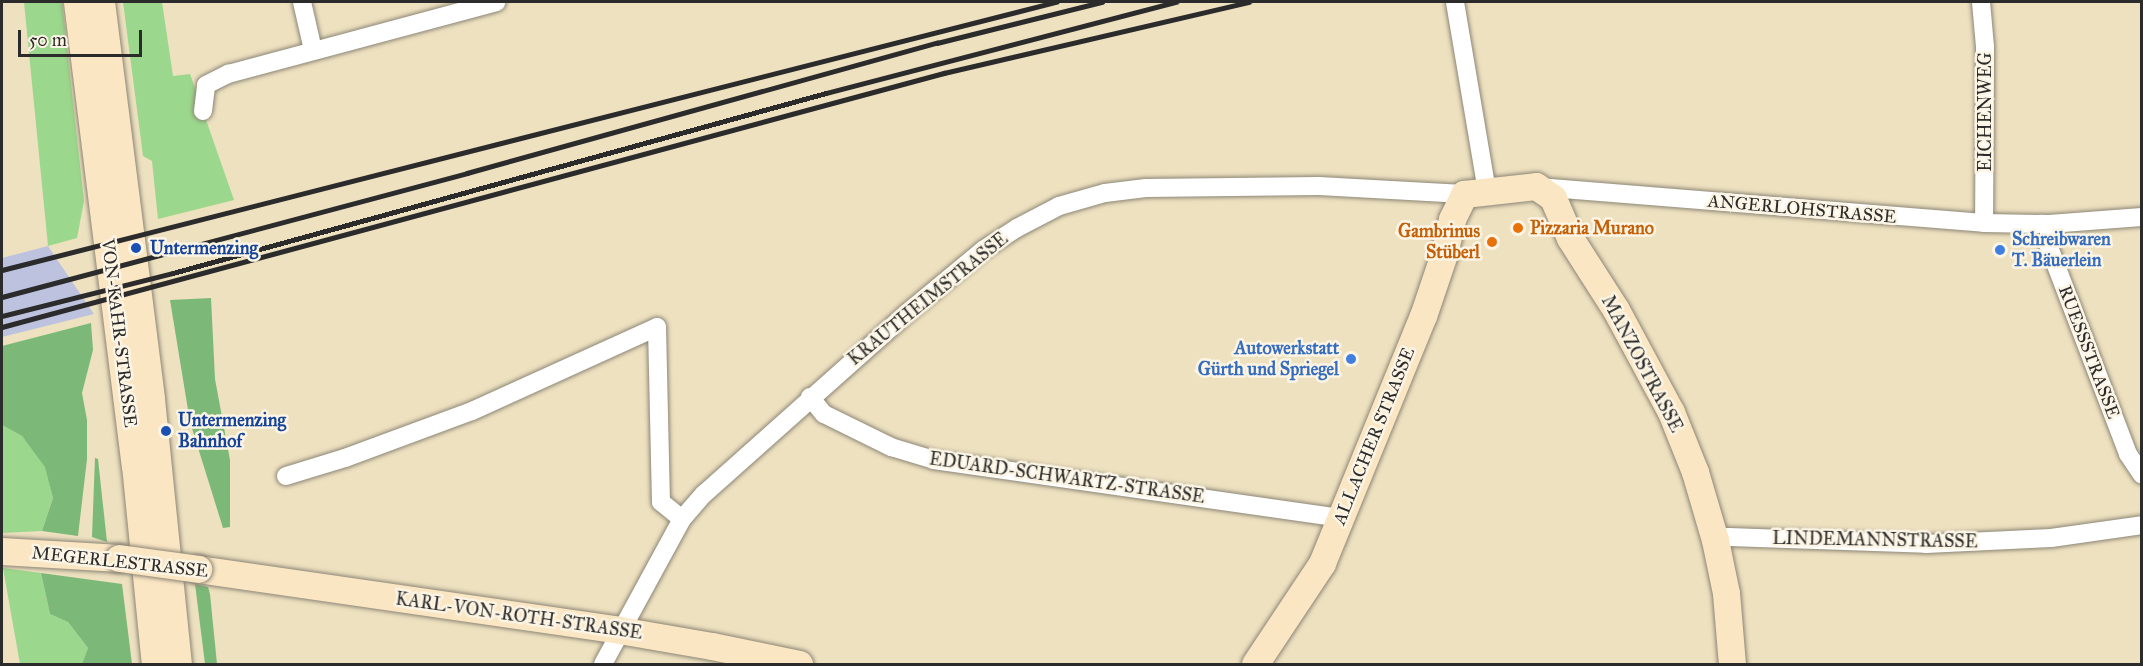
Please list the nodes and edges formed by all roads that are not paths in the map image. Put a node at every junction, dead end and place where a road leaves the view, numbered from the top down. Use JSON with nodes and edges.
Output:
{"nodes":[{"id":1,"x":77,"y":2,"type":"edge"},
{"id":2,"x":101,"y":2,"type":"edge"},
{"id":3,"x":302,"y":2,"type":"edge"},
{"id":4,"x":497,"y":2,"type":"edge"},
{"id":5,"x":1455,"y":2,"type":"edge"},
{"id":6,"x":1981,"y":2,"type":"edge"},
{"id":7,"x":313,"y":50,"type":"junction"},
{"id":8,"x":203,"y":111,"type":"dead end"},
{"id":9,"x":1536,"y":186,"type":"junction"},
{"id":10,"x":1475,"y":193,"type":"junction"},
{"id":11,"x":2142,"y":217,"type":"edge"},
{"id":12,"x":1984,"y":223,"type":"junction"},
{"id":13,"x":2049,"y":224,"type":"junction"},
{"id":14,"x":810,"y":397,"type":"junction"},
{"id":15,"x":2142,"y":475,"type":"edge"},
{"id":16,"x":286,"y":476,"type":"dead end"},
{"id":17,"x":1340,"y":518,"type":"junction"},
{"id":18,"x":682,"y":519,"type":"junction"},
{"id":19,"x":2142,"y":525,"type":"edge"},
{"id":20,"x":1715,"y":540,"type":"junction"},
{"id":21,"x":2,"y":551,"type":"edge"},
{"id":22,"x":237,"y":575,"type":"joint"},
{"id":23,"x":619,"y":630,"type":"junction"},
{"id":24,"x":155,"y":664,"type":"edge"},
{"id":25,"x":178,"y":664,"type":"edge"},
{"id":26,"x":603,"y":664,"type":"edge"},
{"id":27,"x":800,"y":664,"type":"edge"},
{"id":28,"x":1255,"y":664,"type":"edge"},
{"id":29,"x":1732,"y":664,"type":"edge"}],
"edges":[{"from":1,"to":24,"type":"street","name":"VON-KAHR-STRASSE"},
{"from":2,"to":25,"type":"street","name":"VON-KAHR-STRASSE"},
{"from":3,"to":7,"type":"street"},
{"from":4,"to":7,"type":"street"},
{"from":5,"to":10,"type":"street"},
{"from":6,"to":12,"type":"street","name":"EICHENWEG"},
{"from":7,"to":8,"type":"street"},
{"from":9,"to":10,"type":"street","name":"ANGERLOHSTRASSE"},
{"from":9,"to":12,"type":"street","name":"ANGERLOHSTRASSE"},
{"from":9,"to":20,"type":"street","name":"MANZOSTRASSE"},
{"from":10,"to":14,"type":"street","name":"KRAUTHEIMSTRASSE"},
{"from":10,"to":17,"type":"street","name":"ALLACHER STRASSE"},
{"from":11,"to":13,"type":"street","name":"ANGERLOHSTRASSE"},
{"from":12,"to":13,"type":"street","name":"ANGERLOHSTRASSE"},
{"from":13,"to":15,"type":"street","name":"RUESSSTRASSE"},
{"from":14,"to":17,"type":"street","name":"EDUARD-SCHWARTZ-STRASSE"},
{"from":14,"to":18,"type":"street","name":"KRAUTHEIMSTRASSE"},
{"from":16,"to":18,"type":"street"},
{"from":17,"to":28,"type":"street","name":"ALLACHER STRASSE"},
{"from":18,"to":23,"type":"street","name":"KRAUTHEIMSTRASSE"},
{"from":19,"to":20,"type":"street","name":"LINDEMANNSTRASSE"},
{"from":20,"to":29,"type":"street","name":"MANZOSTRASSE"},
{"from":21,"to":22,"type":"street","name":"MEGERLESTRASSE","bridge":true},
{"from":22,"to":23,"type":"street","name":"KARL-VON-ROTH-STRASSE"},
{"from":23,"to":26,"type":"street","name":"KRAUTHEIMSTRASSE"},
{"from":23,"to":27,"type":"street","name":"KARL-VON-ROTH-STRASSE"}]}
